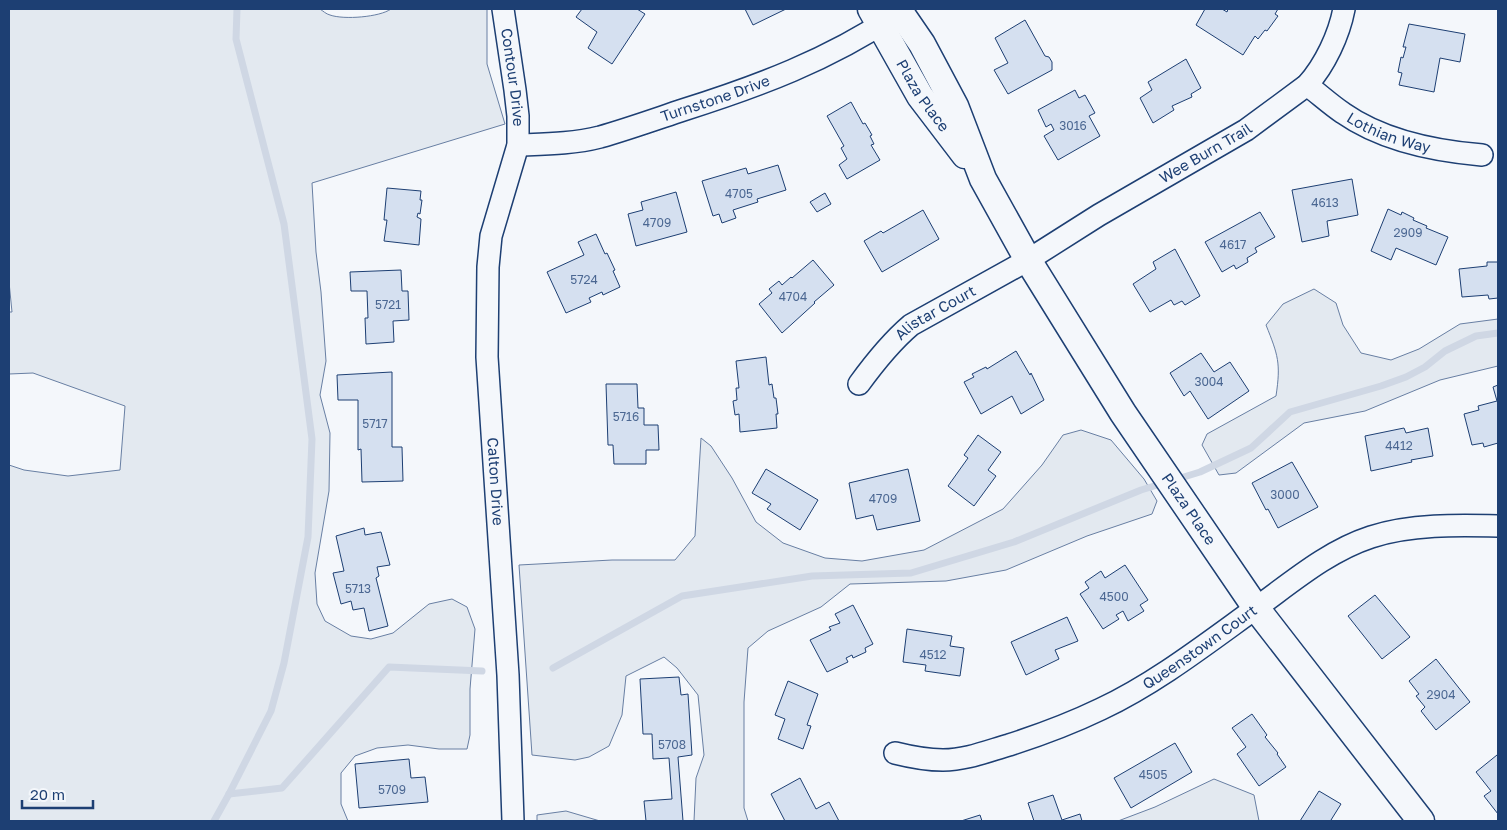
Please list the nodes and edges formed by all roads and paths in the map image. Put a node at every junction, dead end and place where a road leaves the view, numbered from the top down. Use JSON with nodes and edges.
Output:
{"nodes":[{"id":1,"x":503,"y":9,"type":"edge"},
{"id":2,"x":1344,"y":9,"type":"edge"},
{"id":3,"x":887,"y":14,"type":"edge"},
{"id":4,"x":1307,"y":85,"type":"junction"},
{"id":5,"x":518,"y":145,"type":"junction"},
{"id":6,"x":1482,"y":156,"type":"dead end"},
{"id":7,"x":1028,"y":260,"type":"junction"},
{"id":8,"x":859,"y":384,"type":"dead end"},
{"id":9,"x":1498,"y":526,"type":"edge"},
{"id":10,"x":1256,"y":608,"type":"junction"},
{"id":11,"x":895,"y":753,"type":"dead end"},
{"id":12,"x":513,"y":821,"type":"edge"},
{"id":13,"x":1421,"y":821,"type":"edge"}],
"edges":[{"from":1,"to":5,"type":"street","name":"Contour Drive"},
{"from":2,"to":4,"type":"street","name":"Wee Burn Trail"},
{"from":3,"to":5,"type":"street","name":"Turnstone Drive"},
{"from":3,"to":7,"type":"street","name":"Plaza Place"},
{"from":4,"to":6,"type":"street","name":"Lothian Way"},
{"from":4,"to":7,"type":"street","name":"Wee Burn Trail"},
{"from":5,"to":12,"type":"street","name":"Calton Drive"},
{"from":7,"to":8,"type":"street","name":"Alistar Court"},
{"from":7,"to":10,"type":"street","name":"Plaza Place"},
{"from":9,"to":10,"type":"street","name":"Queenstown Court"},
{"from":10,"to":11,"type":"street","name":"Queenstown Court"},
{"from":10,"to":13,"type":"street","name":"Plaza Place"}]}
